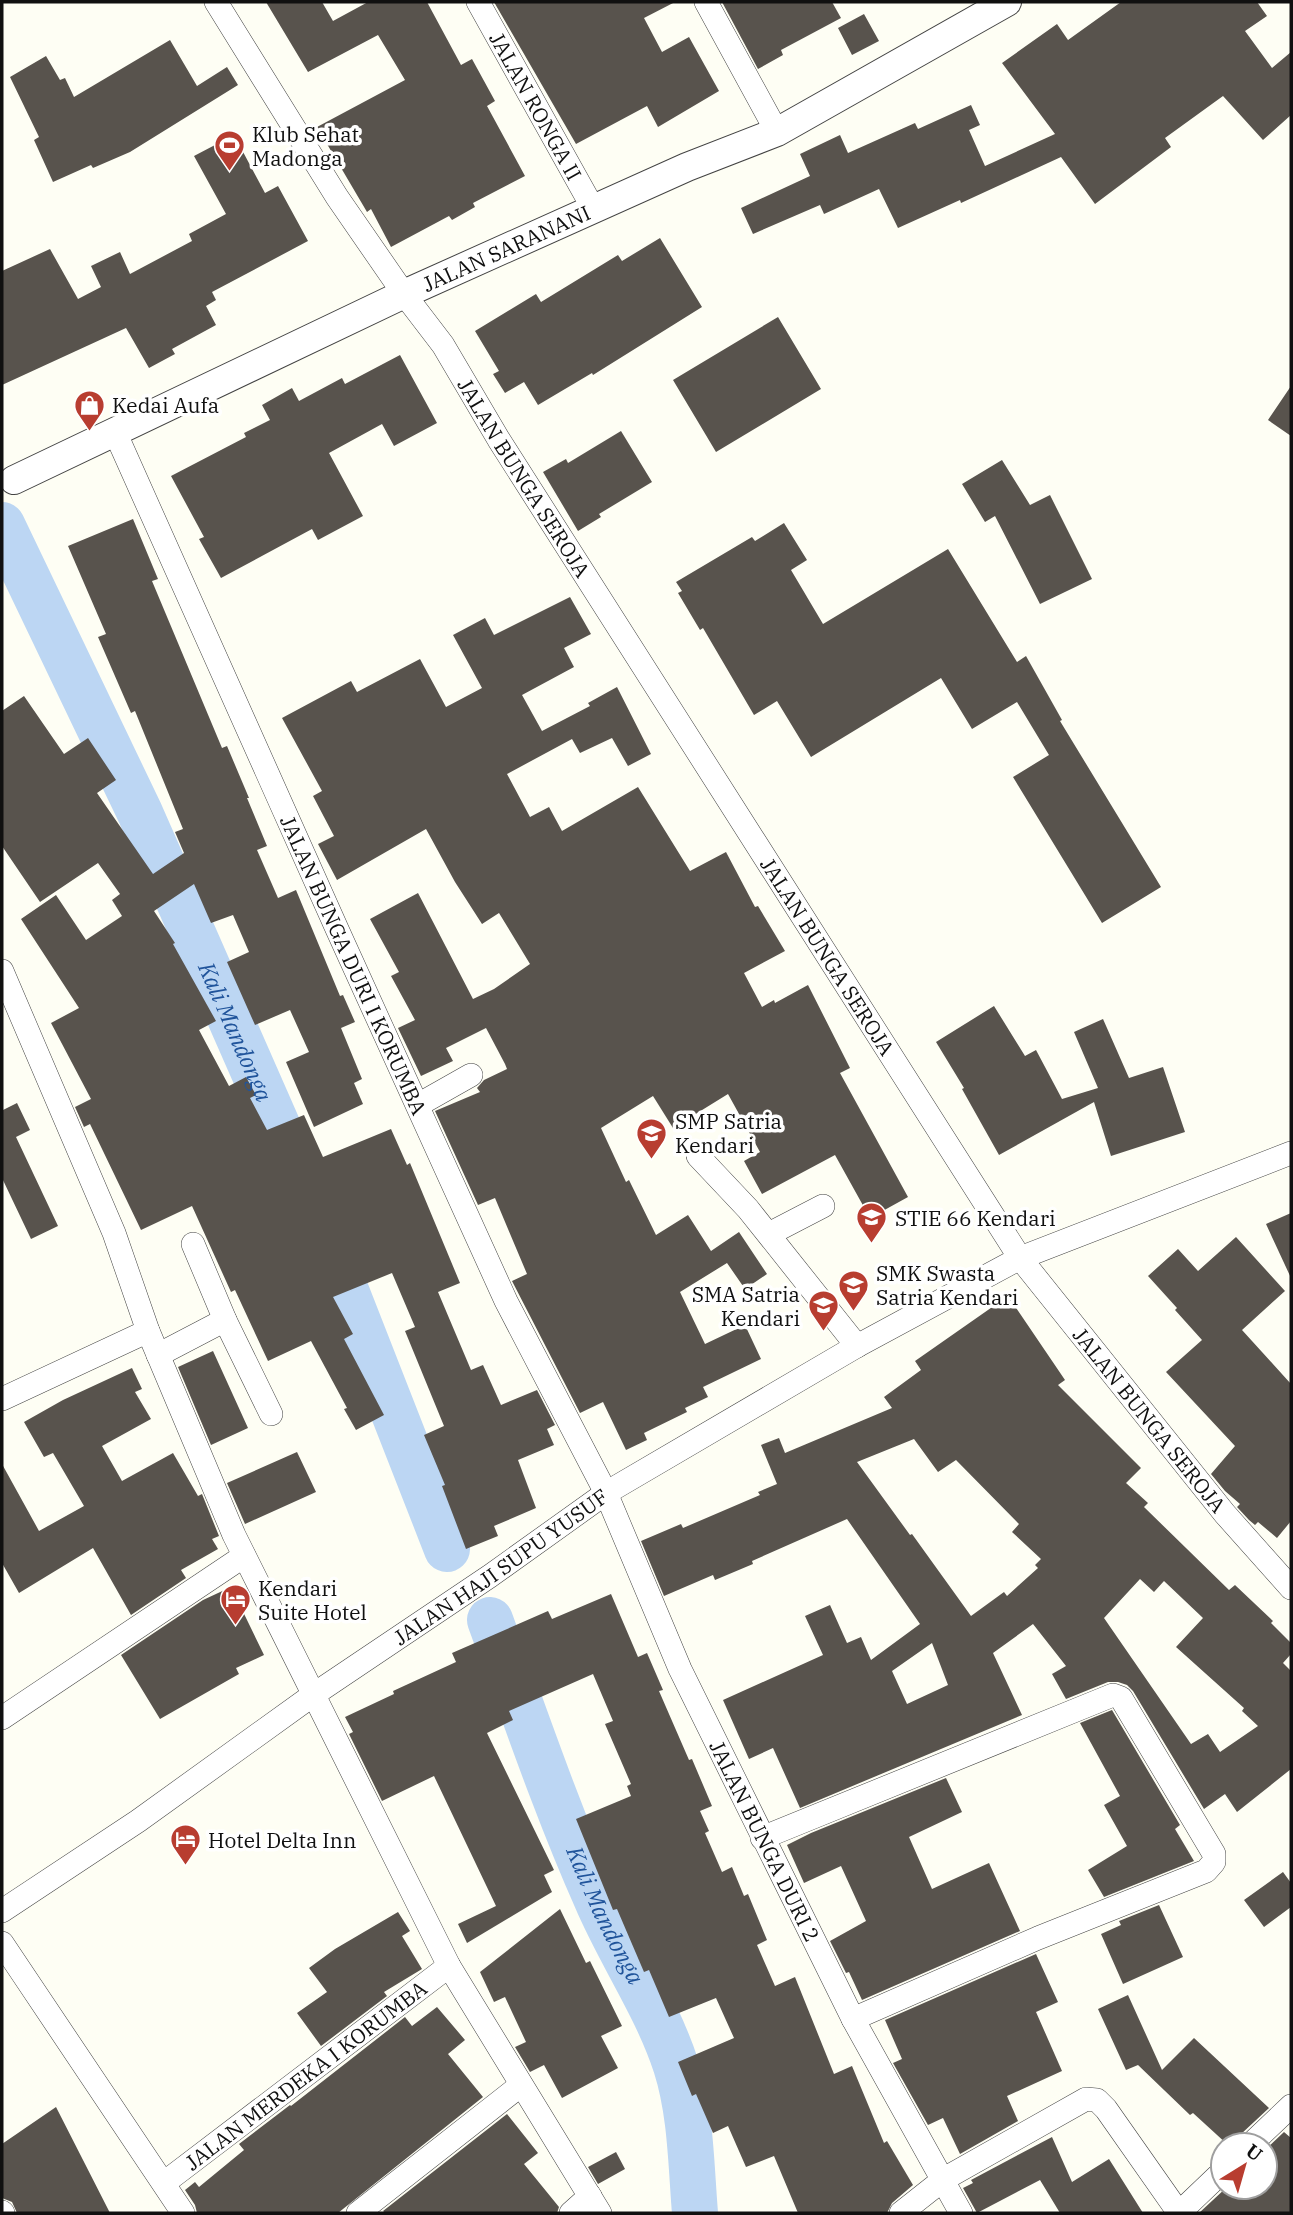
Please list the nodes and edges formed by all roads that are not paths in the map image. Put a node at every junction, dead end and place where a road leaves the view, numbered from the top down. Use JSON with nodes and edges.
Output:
{"nodes":[{"id":1,"x":216,"y":2,"type":"edge"},
{"id":2,"x":478,"y":2,"type":"edge"},
{"id":3,"x":706,"y":2,"type":"edge"},
{"id":4,"x":1007,"y":2,"type":"edge"},
{"id":5,"x":777,"y":132,"type":"junction"},
{"id":6,"x":594,"y":210,"type":"junction"},
{"id":7,"x":404,"y":294,"type":"junction"},
{"id":8,"x":115,"y":432,"type":"junction"},
{"id":9,"x":8,"y":483,"type":"edge"},
{"id":10,"x":2,"y":971,"type":"edge"},
{"id":11,"x":10,"y":1015,"type":"edge"},
{"id":12,"x":471,"y":1075,"type":"dead end"},
{"id":13,"x":418,"y":1105,"type":"junction"},
{"id":14,"x":1291,"y":1153,"type":"edge"},
{"id":15,"x":698,"y":1156,"type":"dead end"},
{"id":16,"x":824,"y":1206,"type":"dead end"},
{"id":17,"x":769,"y":1234,"type":"junction"},
{"id":18,"x":193,"y":1244,"type":"dead end"},
{"id":19,"x":1020,"y":1258,"type":"junction"},
{"id":20,"x":225,"y":1320,"type":"junction"},
{"id":21,"x":148,"y":1331,"type":"junction"},
{"id":22,"x":857,"y":1346,"type":"junction"},
{"id":23,"x":158,"y":1354,"type":"junction"},
{"id":24,"x":2,"y":1399,"type":"edge"},
{"id":25,"x":271,"y":1414,"type":"dead end"},
{"id":26,"x":606,"y":1493,"type":"junction"},
{"id":27,"x":244,"y":1556,"type":"junction"},
{"id":28,"x":1291,"y":1588,"type":"edge"},
{"id":29,"x":313,"y":1695,"type":"junction"},
{"id":30,"x":2,"y":1718,"type":"edge"},
{"id":31,"x":762,"y":1838,"type":"junction"},
{"id":32,"x":2,"y":1911,"type":"edge"},
{"id":33,"x":2,"y":1942,"type":"edge"},
{"id":34,"x":450,"y":1966,"type":"junction"},
{"id":35,"x":853,"y":2019,"type":"junction"},
{"id":36,"x":521,"y":2085,"type":"junction"},
{"id":37,"x":1291,"y":2106,"type":"edge"},
{"id":38,"x":1265,"y":2131,"type":"edge"},
{"id":39,"x":944,"y":2179,"type":"junction"},
{"id":40,"x":164,"y":2183,"type":"junction"},
{"id":41,"x":1209,"y":2184,"type":"edge"},
{"id":42,"x":595,"y":2205,"type":"edge"},
{"id":43,"x":183,"y":2213,"type":"edge"},
{"id":44,"x":358,"y":2213,"type":"edge"},
{"id":45,"x":571,"y":2213,"type":"edge"},
{"id":46,"x":901,"y":2213,"type":"edge"},
{"id":47,"x":961,"y":2213,"type":"edge"},
{"id":48,"x":1179,"y":2213,"type":"edge"}],
"edges":[{"from":1,"to":7,"type":"street","name":"JALAN BUNGA SEROJA"},
{"from":2,"to":6,"type":"street","name":"JALAN RONGA II"},
{"from":3,"to":5,"type":"street"},
{"from":4,"to":5,"type":"street","name":"JALAN SARANANI"},
{"from":5,"to":6,"type":"street","name":"JALAN SARANANI"},
{"from":6,"to":7,"type":"street","name":"JALAN SARANANI"},
{"from":7,"to":8,"type":"street","name":"JALAN SARANANI"},
{"from":7,"to":19,"type":"street","name":"JALAN BUNGA SEROJA"},
{"from":8,"to":9,"type":"street","name":"JALAN SARANANI"},
{"from":8,"to":13,"type":"street","name":"JALAN BUNGA DURI I KORUMBA"},
{"from":10,"to":11,"type":"street"},
{"from":11,"to":21,"type":"street"},
{"from":12,"to":13,"type":"street"},
{"from":13,"to":26,"type":"street","name":"JALAN BUNGA DURI I KORUMBA"},
{"from":14,"to":19,"type":"street","name":"JALAN HAJI SUPU YUSUF"},
{"from":15,"to":17,"type":"street"},
{"from":16,"to":17,"type":"street"},
{"from":17,"to":22,"type":"street"},
{"from":18,"to":20,"type":"street"},
{"from":19,"to":22,"type":"street","name":"JALAN HAJI SUPU YUSUF"},
{"from":19,"to":28,"type":"street","name":"JALAN BUNGA SEROJA"},
{"from":20,"to":23,"type":"street"},
{"from":20,"to":25,"type":"street"},
{"from":21,"to":23,"type":"street"},
{"from":21,"to":24,"type":"street"},
{"from":22,"to":26,"type":"street","name":"JALAN HAJI SUPU YUSUF"},
{"from":23,"to":27,"type":"street"},
{"from":26,"to":29,"type":"street","name":"JALAN HAJI SUPU YUSUF"},
{"from":26,"to":31,"type":"street","name":"JALAN BUNGA DURI 2"},
{"from":27,"to":29,"type":"street"},
{"from":27,"to":30,"type":"street"},
{"from":29,"to":32,"type":"street","name":"JALAN HAJI SUPU YUSUF"},
{"from":29,"to":34,"type":"street"},
{"from":31,"to":35,"type":"street","name":"JALAN BUNGA DURI 2"},
{"from":31,"to":35,"type":"street"},
{"from":33,"to":40,"type":"street"},
{"from":34,"to":36,"type":"street"},
{"from":34,"to":40,"type":"street","name":"JALAN MERDEKA I KORUMBA"},
{"from":35,"to":39,"type":"street","name":"JALAN BUNGA DURI 2"},
{"from":36,"to":42,"type":"street"},
{"from":36,"to":44,"type":"street"},
{"from":37,"to":38,"type":"street"},
{"from":39,"to":46,"type":"street"},
{"from":39,"to":47,"type":"street","name":"JALAN BUNGA DURI 2"},
{"from":39,"to":48,"type":"street"},
{"from":40,"to":43,"type":"street"},
{"from":41,"to":48,"type":"street"},
{"from":42,"to":45,"type":"street"}]}
